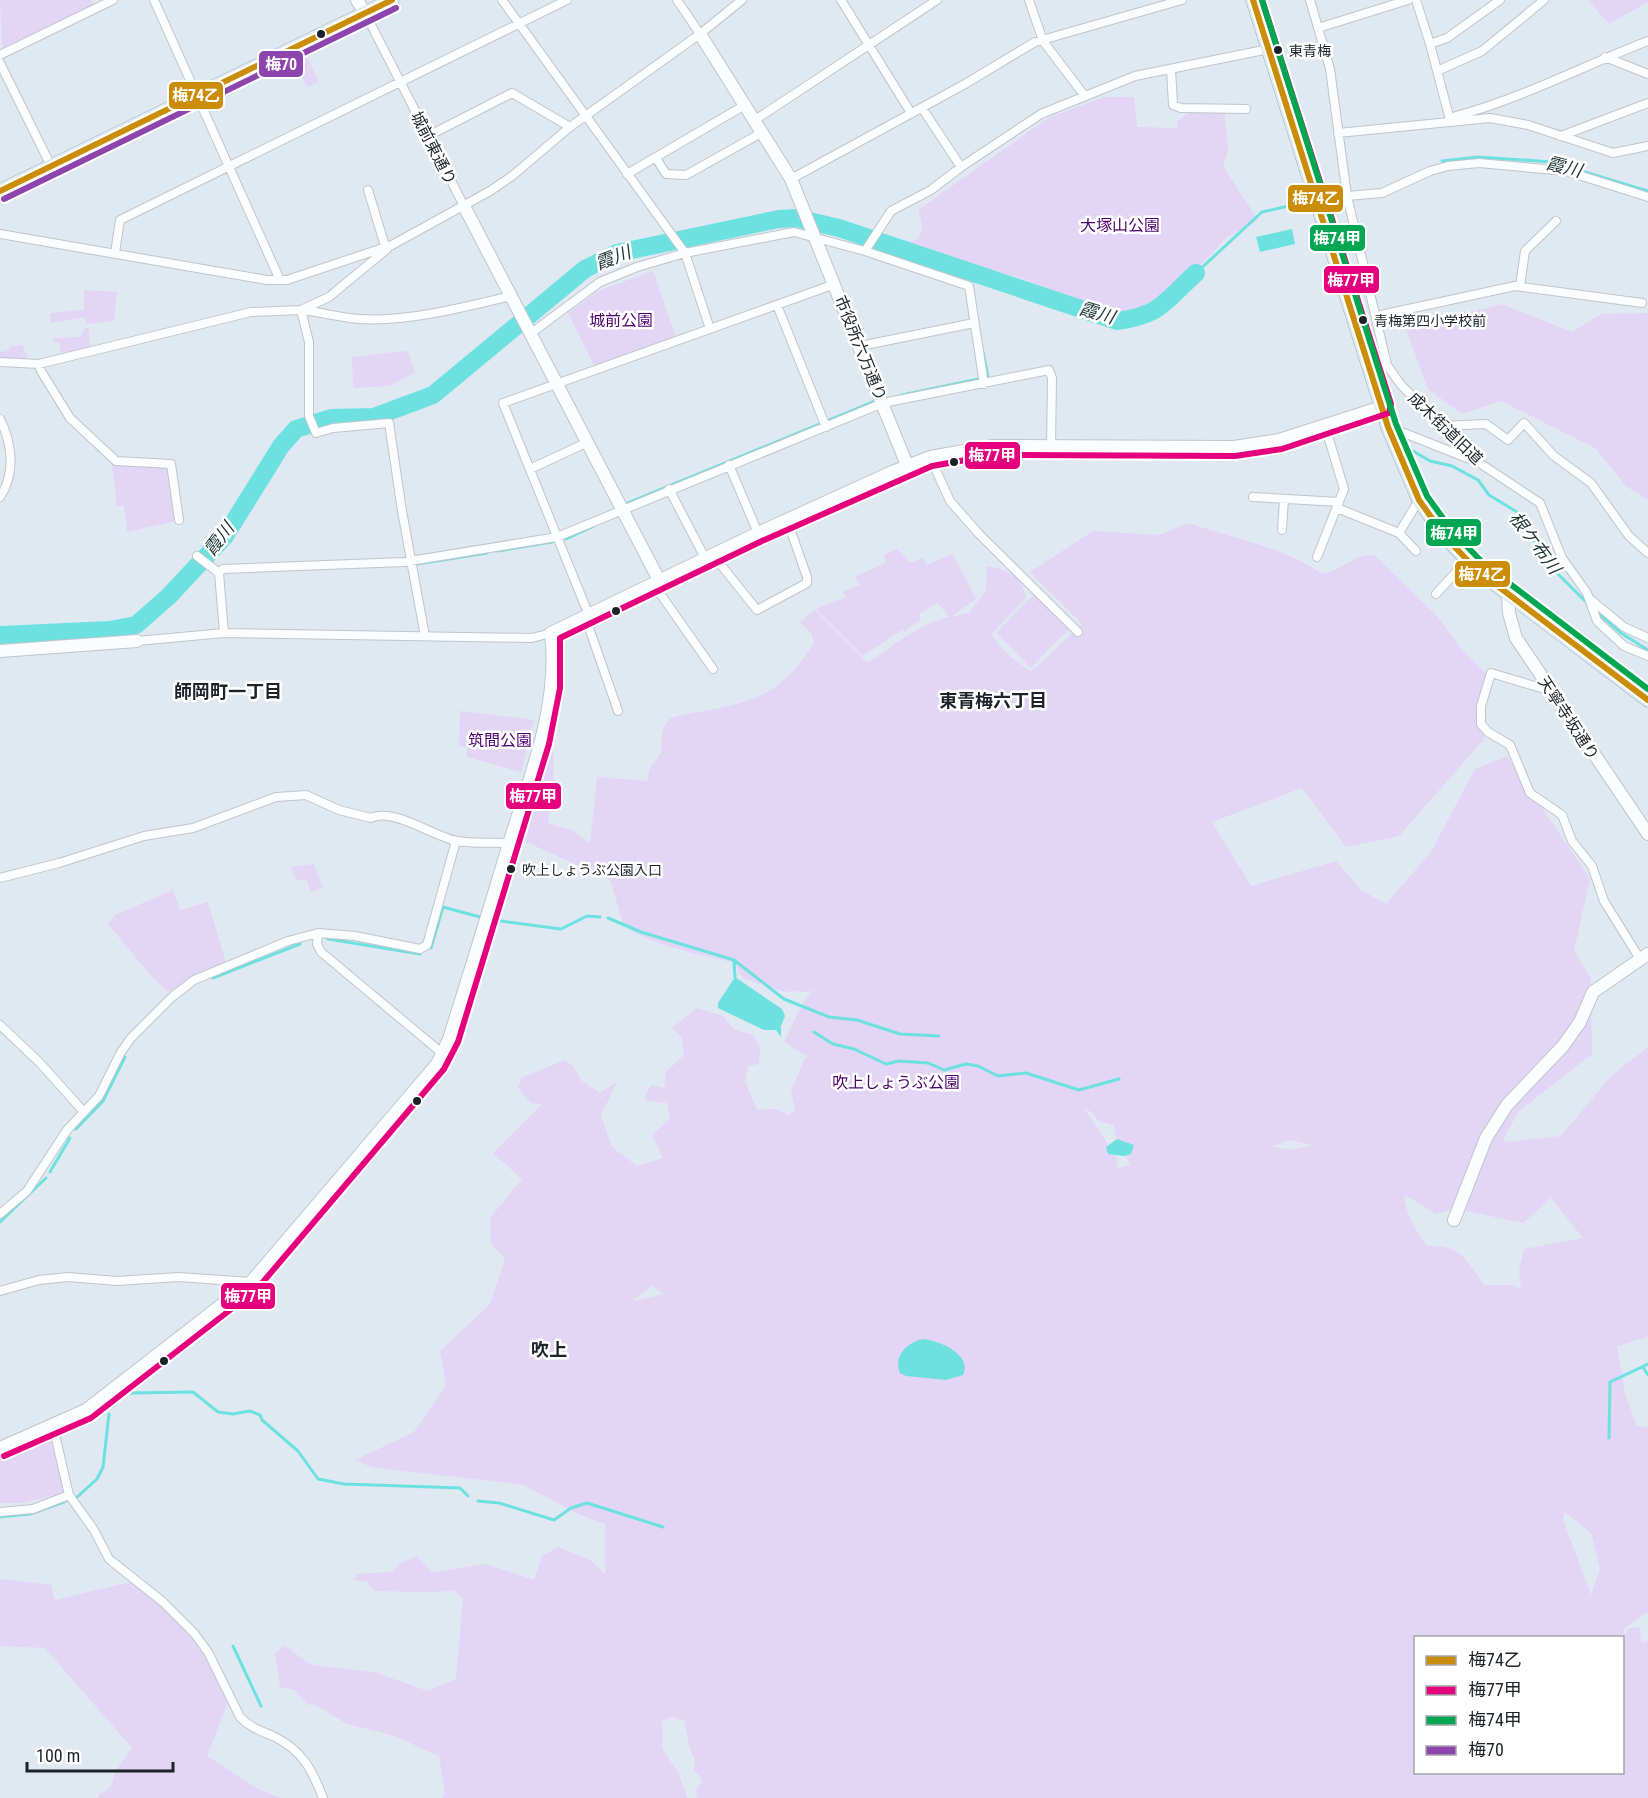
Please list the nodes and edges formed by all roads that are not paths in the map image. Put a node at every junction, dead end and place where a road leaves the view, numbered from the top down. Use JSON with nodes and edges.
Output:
{"nodes":[{"id":1,"x":113,"y":0,"type":"edge"},
{"id":2,"x":154,"y":0,"type":"edge"},
{"id":3,"x":357,"y":0,"type":"edge"},
{"id":4,"x":392,"y":0,"type":"edge"},
{"id":5,"x":502,"y":0,"type":"edge"},
{"id":6,"x":567,"y":0,"type":"edge"},
{"id":7,"x":677,"y":0,"type":"edge"},
{"id":8,"x":742,"y":0,"type":"edge"},
{"id":9,"x":841,"y":0,"type":"edge"},
{"id":10,"x":937,"y":0,"type":"edge"},
{"id":11,"x":1029,"y":0,"type":"edge"},
{"id":12,"x":1182,"y":0,"type":"edge"},
{"id":13,"x":1253,"y":0,"type":"edge"},
{"id":14,"x":1310,"y":0,"type":"edge"},
{"id":15,"x":1408,"y":0,"type":"edge"},
{"id":16,"x":1416,"y":0,"type":"edge"},
{"id":17,"x":1500,"y":0,"type":"edge"},
{"id":18,"x":1544,"y":0,"type":"edge"},
{"id":19,"x":1379,"y":4,"type":"edge"},
{"id":20,"x":364,"y":14,"type":"junction"},
{"id":21,"x":519,"y":24,"type":"junction"},
{"id":22,"x":1318,"y":28,"type":"junction"},
{"id":23,"x":700,"y":34,"type":"junction"},
{"id":24,"x":1044,"y":41,"type":"junction"},
{"id":25,"x":1648,"y":41,"type":"edge"},
{"id":26,"x":869,"y":44,"type":"junction"},
{"id":27,"x":1430,"y":44,"type":"junction"},
{"id":28,"x":1269,"y":49,"type":"junction"},
{"id":29,"x":0,"y":55,"type":"edge"},
{"id":30,"x":1605,"y":57,"type":"junction"},
{"id":31,"x":0,"y":63,"type":"edge"},
{"id":32,"x":1171,"y":69,"type":"junction"},
{"id":33,"x":1437,"y":71,"type":"junction"},
{"id":34,"x":1648,"y":74,"type":"edge"},
{"id":35,"x":401,"y":83,"type":"junction"},
{"id":36,"x":1084,"y":95,"type":"junction"},
{"id":37,"x":197,"y":96,"type":"junction"},
{"id":38,"x":1648,"y":103,"type":"edge"},
{"id":39,"x":745,"y":105,"type":"junction"},
{"id":40,"x":922,"y":108,"type":"junction"},
{"id":41,"x":1246,"y":109,"type":"dead end"},
{"id":42,"x":911,"y":113,"type":"junction"},
{"id":43,"x":585,"y":116,"type":"junction"},
{"id":44,"x":1449,"y":119,"type":"junction"},
{"id":45,"x":755,"y":120,"type":"junction"},
{"id":46,"x":570,"y":127,"type":"junction"},
{"id":47,"x":762,"y":132,"type":"junction"},
{"id":48,"x":1338,"y":133,"type":"junction"},
{"id":49,"x":429,"y":136,"type":"junction"},
{"id":50,"x":1561,"y":136,"type":"junction"},
{"id":51,"x":1648,"y":146,"type":"edge"},
{"id":52,"x":656,"y":158,"type":"junction"},
{"id":53,"x":51,"y":166,"type":"junction"},
{"id":54,"x":229,"y":167,"type":"junction"},
{"id":55,"x":961,"y":167,"type":"junction"},
{"id":56,"x":627,"y":174,"type":"junction"},
{"id":57,"x":791,"y":179,"type":"junction"},
{"id":58,"x":368,"y":190,"type":"dead end"},
{"id":59,"x":0,"y":191,"type":"edge"},
{"id":60,"x":1347,"y":196,"type":"junction"},
{"id":61,"x":1648,"y":197,"type":"edge"},
{"id":62,"x":1318,"y":204,"type":"junction"},
{"id":63,"x":464,"y":206,"type":"junction"},
{"id":64,"x":1556,"y":221,"type":"dead end"},
{"id":65,"x":814,"y":233,"type":"junction"},
{"id":66,"x":0,"y":234,"type":"edge"},
{"id":67,"x":389,"y":246,"type":"junction"},
{"id":68,"x":866,"y":249,"type":"junction"},
{"id":69,"x":683,"y":251,"type":"junction"},
{"id":70,"x":115,"y":253,"type":"junction"},
{"id":71,"x":280,"y":280,"type":"junction"},
{"id":72,"x":835,"y":284,"type":"junction"},
{"id":73,"x":1520,"y":286,"type":"junction"},
{"id":74,"x":511,"y":296,"type":"junction"},
{"id":75,"x":1642,"y":303,"type":"dead end"},
{"id":76,"x":777,"y":305,"type":"junction"},
{"id":77,"x":301,"y":310,"type":"junction"},
{"id":78,"x":1376,"y":316,"type":"junction"},
{"id":79,"x":974,"y":323,"type":"junction"},
{"id":80,"x":710,"y":329,"type":"junction"},
{"id":81,"x":529,"y":332,"type":"junction"},
{"id":82,"x":860,"y":346,"type":"junction"},
{"id":83,"x":0,"y":362,"type":"edge"},
{"id":84,"x":39,"y":364,"type":"junction"},
{"id":85,"x":984,"y":380,"type":"junction"},
{"id":86,"x":556,"y":384,"type":"junction"},
{"id":87,"x":882,"y":400,"type":"junction"},
{"id":88,"x":1382,"y":407,"type":"junction"},
{"id":89,"x":0,"y":418,"type":"edge"},
{"id":90,"x":825,"y":426,"type":"junction"},
{"id":91,"x":1325,"y":426,"type":"junction"},
{"id":92,"x":1442,"y":426,"type":"junction"},
{"id":93,"x":1389,"y":427,"type":"junction"},
{"id":94,"x":588,"y":442,"type":"junction"},
{"id":95,"x":1051,"y":446,"type":"junction"},
{"id":96,"x":930,"y":457,"type":"junction"},
{"id":97,"x":1481,"y":464,"type":"junction"},
{"id":98,"x":729,"y":465,"type":"junction"},
{"id":99,"x":907,"y":465,"type":"junction"},
{"id":100,"x":530,"y":469,"type":"junction"},
{"id":101,"x":669,"y":489,"type":"junction"},
{"id":102,"x":0,"y":496,"type":"edge"},
{"id":103,"x":1253,"y":497,"type":"dead end"},
{"id":104,"x":1284,"y":499,"type":"junction"},
{"id":105,"x":1419,"y":500,"type":"junction"},
{"id":106,"x":1338,"y":505,"type":"junction"},
{"id":107,"x":622,"y":509,"type":"junction"},
{"id":108,"x":178,"y":520,"type":"dead end"},
{"id":109,"x":787,"y":520,"type":"junction"},
{"id":110,"x":1282,"y":530,"type":"dead end"},
{"id":111,"x":758,"y":533,"type":"junction"},
{"id":112,"x":1399,"y":533,"type":"junction"},
{"id":113,"x":557,"y":537,"type":"junction"},
{"id":114,"x":1416,"y":551,"type":"dead end"},
{"id":115,"x":1648,"y":554,"type":"edge"},
{"id":116,"x":197,"y":556,"type":"dead end"},
{"id":117,"x":709,"y":557,"type":"junction"},
{"id":118,"x":1317,"y":557,"type":"dead end"},
{"id":119,"x":1467,"y":560,"type":"junction"},
{"id":120,"x":411,"y":561,"type":"junction"},
{"id":121,"x":219,"y":573,"type":"junction"},
{"id":122,"x":658,"y":580,"type":"junction"},
{"id":123,"x":1436,"y":594,"type":"dead end"},
{"id":124,"x":1508,"y":594,"type":"junction"},
{"id":125,"x":1590,"y":599,"type":"junction"},
{"id":126,"x":588,"y":613,"type":"junction"},
{"id":127,"x":1078,"y":632,"type":"dead end"},
{"id":128,"x":224,"y":633,"type":"junction"},
{"id":129,"x":551,"y":633,"type":"junction"},
{"id":130,"x":425,"y":636,"type":"junction"},
{"id":131,"x":1648,"y":638,"type":"edge"},
{"id":132,"x":137,"y":641,"type":"joint"},
{"id":133,"x":0,"y":651,"type":"edge"},
{"id":134,"x":1648,"y":656,"type":"edge"},
{"id":135,"x":712,"y":669,"type":"dead end"},
{"id":136,"x":1551,"y":691,"type":"junction"},
{"id":137,"x":1648,"y":700,"type":"edge"},
{"id":138,"x":618,"y":711,"type":"dead end"},
{"id":139,"x":1648,"y":834,"type":"edge"},
{"id":140,"x":456,"y":841,"type":"junction"},
{"id":141,"x":509,"y":843,"type":"junction"},
{"id":142,"x":0,"y":878,"type":"edge"},
{"id":143,"x":318,"y":933,"type":"junction"},
{"id":144,"x":1644,"y":957,"type":"edge"},
{"id":145,"x":0,"y":1025,"type":"edge"},
{"id":146,"x":442,"y":1054,"type":"junction"},
{"id":147,"x":84,"y":1112,"type":"junction"},
{"id":148,"x":0,"y":1214,"type":"edge"},
{"id":149,"x":1454,"y":1220,"type":"dead end"},
{"id":150,"x":251,"y":1282,"type":"junction"},
{"id":151,"x":0,"y":1291,"type":"edge"},
{"id":152,"x":53,"y":1426,"type":"junction"},
{"id":153,"x":0,"y":1448,"type":"edge"},
{"id":154,"x":69,"y":1495,"type":"junction"},
{"id":155,"x":0,"y":1512,"type":"edge"},
{"id":156,"x":322,"y":1798,"type":"edge"}],
"edges":[{"from":1,"to":29,"type":"street"},
{"from":2,"to":37,"type":"street"},
{"from":3,"to":20,"type":"street","name":"城前東通り"},
{"from":4,"to":20,"type":"main road"},
{"from":5,"to":21,"type":"street"},
{"from":6,"to":21,"type":"street"},
{"from":7,"to":23,"type":"street"},
{"from":8,"to":23,"type":"street"},
{"from":9,"to":26,"type":"street"},
{"from":10,"to":26,"type":"street"},
{"from":11,"to":24,"type":"street"},
{"from":12,"to":24,"type":"street"},
{"from":13,"to":28,"type":"main road"},
{"from":14,"to":22,"type":"street","name":"成木街道旧道"},
{"from":15,"to":19,"type":"street"},
{"from":16,"to":27,"type":"street"},
{"from":17,"to":27,"type":"street"},
{"from":18,"to":33,"type":"street"},
{"from":19,"to":22,"type":"street"},
{"from":20,"to":35,"type":"street","name":"城前東通り"},
{"from":20,"to":37,"type":"main road"},
{"from":21,"to":35,"type":"street"},
{"from":21,"to":43,"type":"street"},
{"from":22,"to":48,"type":"street","name":"成木街道旧道"},
{"from":23,"to":39,"type":"street"},
{"from":23,"to":43,"type":"street"},
{"from":24,"to":36,"type":"street"},
{"from":24,"to":40,"type":"street"},
{"from":25,"to":30,"type":"street"},
{"from":26,"to":42,"type":"street"},
{"from":26,"to":45,"type":"street"},
{"from":27,"to":33,"type":"street"},
{"from":28,"to":32,"type":"street"},
{"from":28,"to":62,"type":"main road"},
{"from":30,"to":34,"type":"street"},
{"from":30,"to":44,"type":"street"},
{"from":31,"to":53,"type":"street"},
{"from":32,"to":36,"type":"street"},
{"from":32,"to":41,"type":"street"},
{"from":33,"to":44,"type":"street"},
{"from":35,"to":49,"type":"street","name":"城前東通り"},
{"from":35,"to":54,"type":"street"},
{"from":36,"to":55,"type":"street"},
{"from":37,"to":53,"type":"main road"},
{"from":37,"to":54,"type":"street"},
{"from":38,"to":50,"type":"street"},
{"from":39,"to":45,"type":"street"},
{"from":39,"to":52,"type":"street"},
{"from":40,"to":42,"type":"street"},
{"from":40,"to":55,"type":"street"},
{"from":42,"to":57,"type":"street"},
{"from":43,"to":46,"type":"street"},
{"from":43,"to":56,"type":"street"},
{"from":44,"to":48,"type":"street"},
{"from":44,"to":50,"type":"street"},
{"from":45,"to":47,"type":"street"},
{"from":46,"to":49,"type":"street"},
{"from":46,"to":63,"type":"street"},
{"from":47,"to":52,"type":"street"},
{"from":47,"to":57,"type":"street"},
{"from":48,"to":60,"type":"street","name":"成木街道旧道"},
{"from":49,"to":63,"type":"street","name":"城前東通り"},
{"from":50,"to":51,"type":"street"},
{"from":52,"to":56,"type":"street"},
{"from":53,"to":59,"type":"main road"},
{"from":54,"to":70,"type":"street"},
{"from":54,"to":71,"type":"street"},
{"from":55,"to":68,"type":"street"},
{"from":56,"to":69,"type":"street"},
{"from":57,"to":65,"type":"street","name":"市役所六万通り"},
{"from":58,"to":67,"type":"street"},
{"from":60,"to":61,"type":"street"},
{"from":60,"to":62,"type":"street"},
{"from":60,"to":78,"type":"street","name":"成木街道旧道"},
{"from":62,"to":88,"type":"main road"},
{"from":63,"to":67,"type":"street"},
{"from":63,"to":74,"type":"street","name":"城前東通り"},
{"from":64,"to":73,"type":"street"},
{"from":65,"to":68,"type":"street"},
{"from":65,"to":69,"type":"street"},
{"from":65,"to":72,"type":"street","name":"市役所六万通り"},
{"from":66,"to":70,"type":"street"},
{"from":67,"to":71,"type":"street"},
{"from":67,"to":77,"type":"street"},
{"from":68,"to":79,"type":"street"},
{"from":69,"to":80,"type":"street"},
{"from":69,"to":81,"type":"street"},
{"from":70,"to":71,"type":"street"},
{"from":72,"to":76,"type":"street"},
{"from":72,"to":82,"type":"street","name":"市役所六万通り"},
{"from":73,"to":75,"type":"street"},
{"from":73,"to":78,"type":"street"},
{"from":74,"to":77,"type":"street"},
{"from":74,"to":81,"type":"street","name":"城前東通り"},
{"from":76,"to":80,"type":"street"},
{"from":76,"to":90,"type":"street"},
{"from":77,"to":84,"type":"street"},
{"from":77,"to":120,"type":"street"},
{"from":78,"to":92,"type":"street","name":"成木街道旧道"},
{"from":79,"to":82,"type":"street"},
{"from":79,"to":85,"type":"street"},
{"from":80,"to":86,"type":"street"},
{"from":81,"to":86,"type":"street"},
{"from":82,"to":87,"type":"street","name":"市役所六万通り"},
{"from":83,"to":84,"type":"street"},
{"from":84,"to":108,"type":"street"},
{"from":85,"to":87,"type":"street"},
{"from":85,"to":95,"type":"street"},
{"from":86,"to":94,"type":"street"},
{"from":86,"to":100,"type":"street"},
{"from":87,"to":90,"type":"street"},
{"from":87,"to":99,"type":"street","name":"市役所六万通り"},
{"from":88,"to":91,"type":"street"},
{"from":88,"to":93,"type":"main road"},
{"from":89,"to":102,"type":"street"},
{"from":90,"to":98,"type":"street"},
{"from":91,"to":95,"type":"street"},
{"from":91,"to":106,"type":"street"},
{"from":92,"to":97,"type":"street","name":"成木街道旧道"},
{"from":92,"to":115,"type":"street"},
{"from":93,"to":97,"type":"street"},
{"from":93,"to":105,"type":"main road"},
{"from":94,"to":100,"type":"street"},
{"from":94,"to":107,"type":"street"},
{"from":95,"to":96,"type":"street"},
{"from":96,"to":99,"type":"street"},
{"from":96,"to":127,"type":"street"},
{"from":97,"to":125,"type":"street","name":"成木街道旧道"},
{"from":98,"to":101,"type":"street"},
{"from":98,"to":111,"type":"street"},
{"from":99,"to":109,"type":"street"},
{"from":100,"to":113,"type":"street"},
{"from":101,"to":107,"type":"street"},
{"from":101,"to":117,"type":"street"},
{"from":103,"to":104,"type":"street"},
{"from":104,"to":106,"type":"street"},
{"from":104,"to":110,"type":"street"},
{"from":105,"to":112,"type":"street"},
{"from":105,"to":119,"type":"main road"},
{"from":106,"to":112,"type":"street"},
{"from":106,"to":118,"type":"street"},
{"from":107,"to":113,"type":"street"},
{"from":107,"to":122,"type":"street"},
{"from":109,"to":111,"type":"street"},
{"from":109,"to":117,"type":"street"},
{"from":111,"to":117,"type":"street"},
{"from":112,"to":114,"type":"street"},
{"from":113,"to":120,"type":"street"},
{"from":113,"to":126,"type":"street"},
{"from":116,"to":121,"type":"street"},
{"from":117,"to":122,"type":"street"},
{"from":119,"to":123,"type":"street"},
{"from":119,"to":124,"type":"main road"},
{"from":120,"to":121,"type":"street"},
{"from":120,"to":130,"type":"street"},
{"from":121,"to":128,"type":"street"},
{"from":122,"to":126,"type":"street"},
{"from":122,"to":135,"type":"street"},
{"from":124,"to":136,"type":"street","name":"天寧寺坂通り"},
{"from":124,"to":137,"type":"main road"},
{"from":125,"to":131,"type":"street"},
{"from":125,"to":134,"type":"street","name":"成木街道旧道"},
{"from":126,"to":129,"type":"street"},
{"from":126,"to":138,"type":"street"},
{"from":128,"to":130,"type":"street"},
{"from":128,"to":132,"type":"street"},
{"from":129,"to":130,"type":"street"},
{"from":129,"to":141,"type":"street"},
{"from":132,"to":133,"type":"street"},
{"from":136,"to":139,"type":"street","name":"天寧寺坂通り"},
{"from":136,"to":144,"type":"street"},
{"from":140,"to":141,"type":"street"},
{"from":140,"to":142,"type":"street"},
{"from":140,"to":143,"type":"street"},
{"from":141,"to":146,"type":"street"},
{"from":143,"to":146,"type":"street"},
{"from":143,"to":147,"type":"street"},
{"from":144,"to":149,"type":"street"},
{"from":145,"to":147,"type":"street"},
{"from":146,"to":150,"type":"street"},
{"from":147,"to":148,"type":"street"},
{"from":150,"to":151,"type":"street"},
{"from":150,"to":152,"type":"street"},
{"from":152,"to":153,"type":"street"},
{"from":152,"to":154,"type":"street"},
{"from":154,"to":155,"type":"street"},
{"from":154,"to":156,"type":"street"}]}
